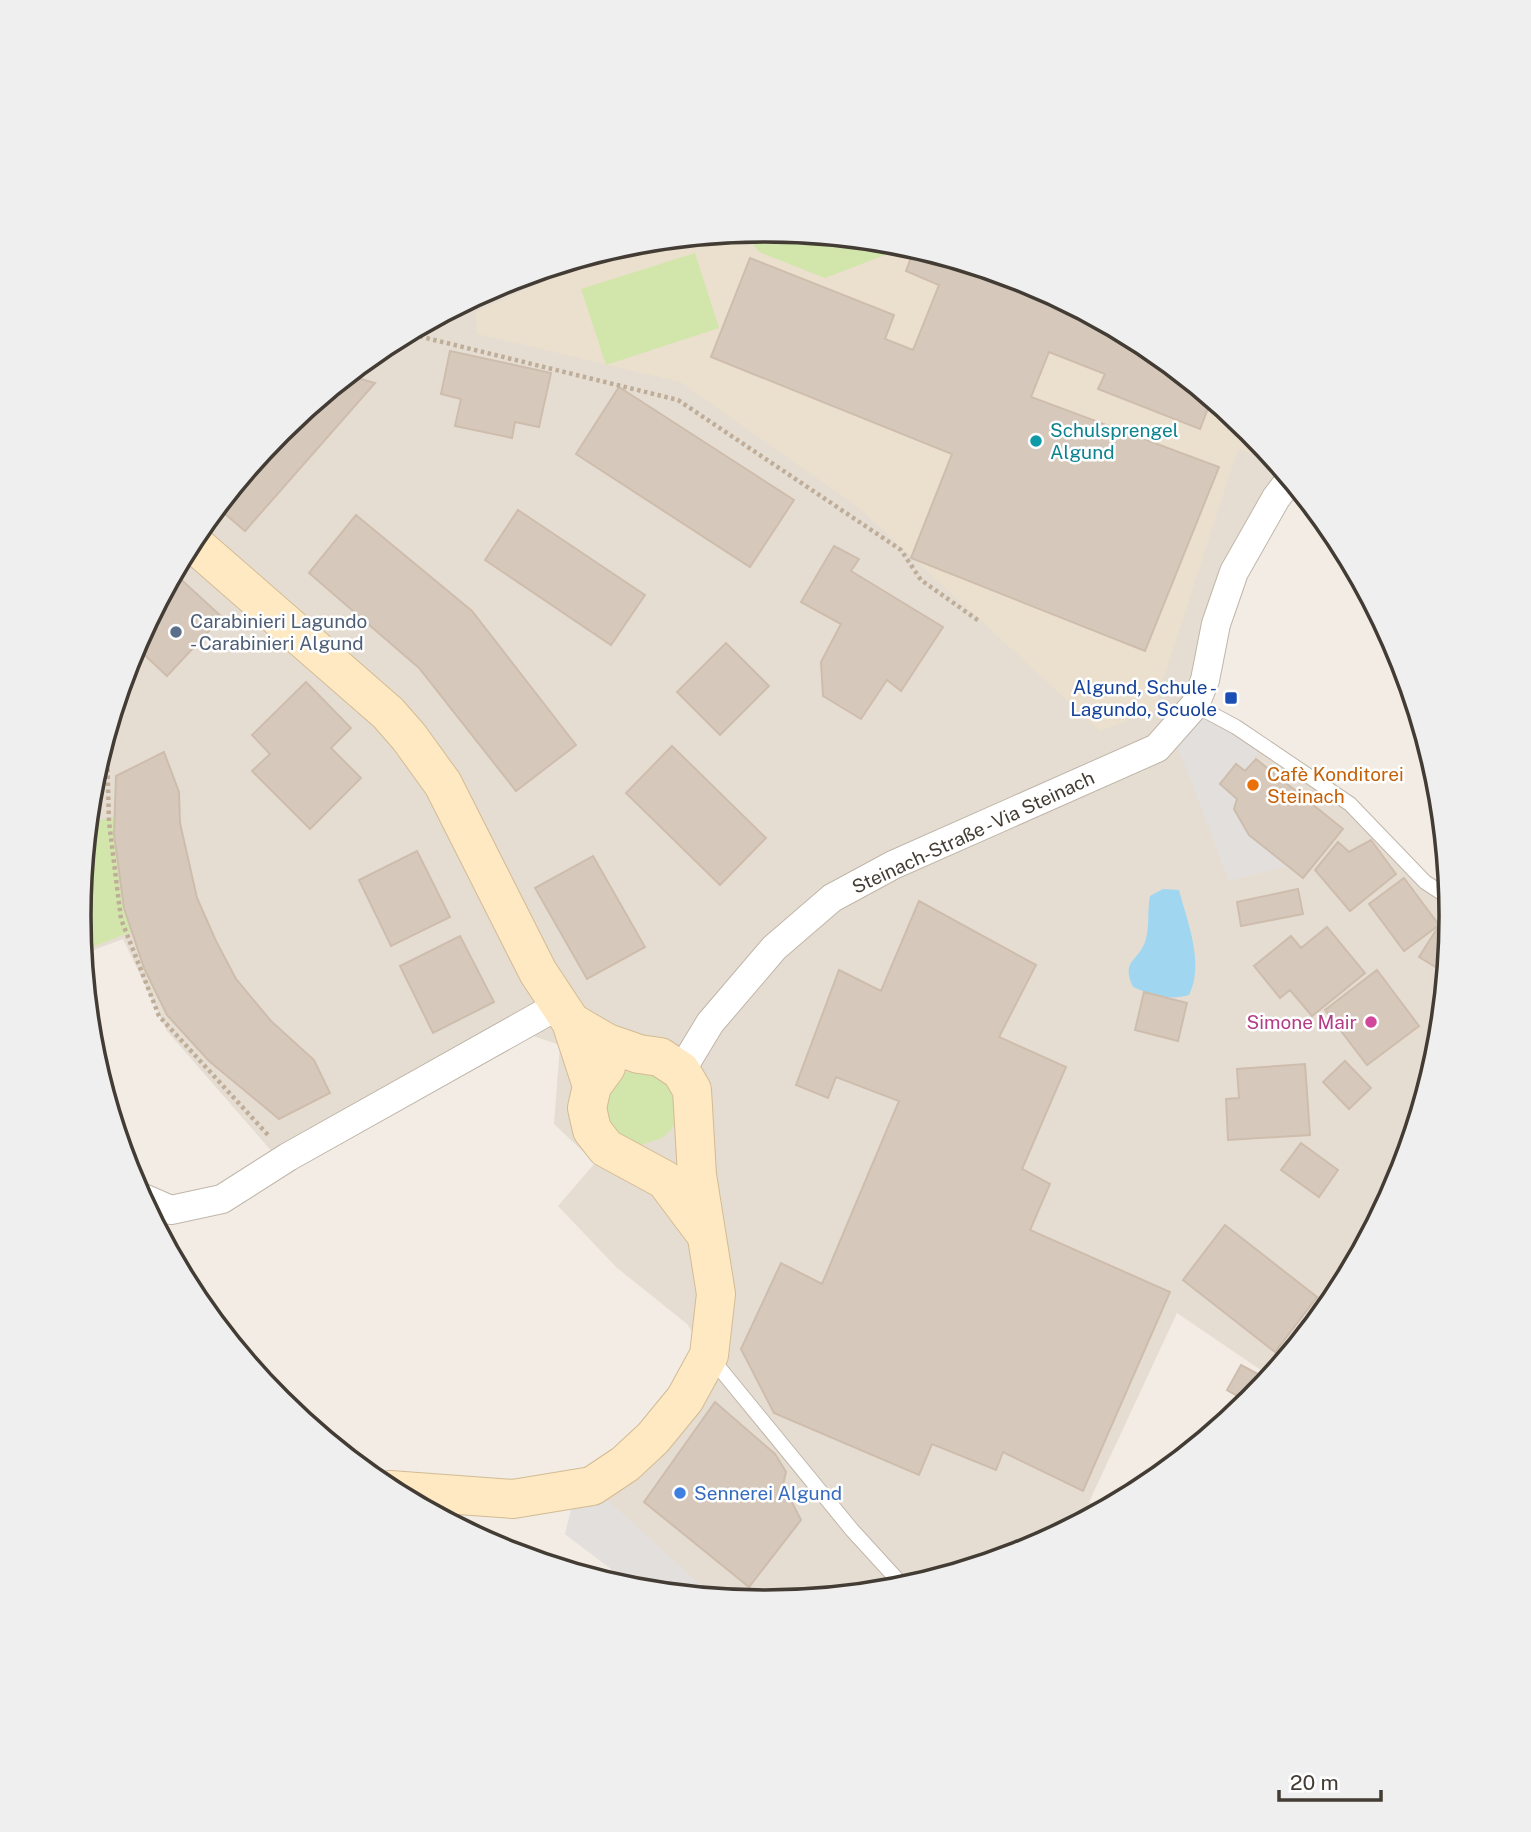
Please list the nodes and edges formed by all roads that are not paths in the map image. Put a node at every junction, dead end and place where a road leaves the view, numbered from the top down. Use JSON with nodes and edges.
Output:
{"nodes":[{"id":1,"x":1285,"y":485,"type":"edge"},
{"id":2,"x":200,"y":549,"type":"edge"},
{"id":3,"x":1195,"y":705,"type":"junction"},
{"id":4,"x":1439,"y":891,"type":"edge"},
{"id":5,"x":565,"y":1014,"type":"junction"},
{"id":6,"x":639,"y":1054,"type":"junction"},
{"id":7,"x":681,"y":1071,"type":"junction"},
{"id":8,"x":592,"y":1086,"type":"junction"},
{"id":9,"x":694,"y":1116,"type":"junction"},
{"id":10,"x":629,"y":1159,"type":"junction"},
{"id":11,"x":156,"y":1203,"type":"edge"},
{"id":12,"x":705,"y":1234,"type":"junction"},
{"id":13,"x":709,"y":1355,"type":"junction"},
{"id":14,"x":415,"y":1492,"type":"edge"},
{"id":15,"x":896,"y":1578,"type":"edge"}],
"edges":[{"from":1,"to":3,"type":"street","name":"Steinach-Straße - Via Steinach"},
{"from":2,"to":5,"type":"main road"},
{"from":3,"to":4,"type":"lane"},
{"from":3,"to":7,"type":"street","name":"Steinach-Straße - Via Steinach"},
{"from":5,"to":6,"type":"main road"},
{"from":5,"to":8,"type":"main road"},
{"from":5,"to":11,"type":"street"},
{"from":6,"to":7,"type":"main road"},
{"from":6,"to":8,"type":"main road"},
{"from":7,"to":9,"type":"main road"},
{"from":8,"to":10,"type":"main road"},
{"from":9,"to":10,"type":"main road"},
{"from":9,"to":12,"type":"main road"},
{"from":10,"to":12,"type":"main road"},
{"from":12,"to":13,"type":"main road"},
{"from":13,"to":14,"type":"main road"},
{"from":13,"to":15,"type":"lane"}]}
